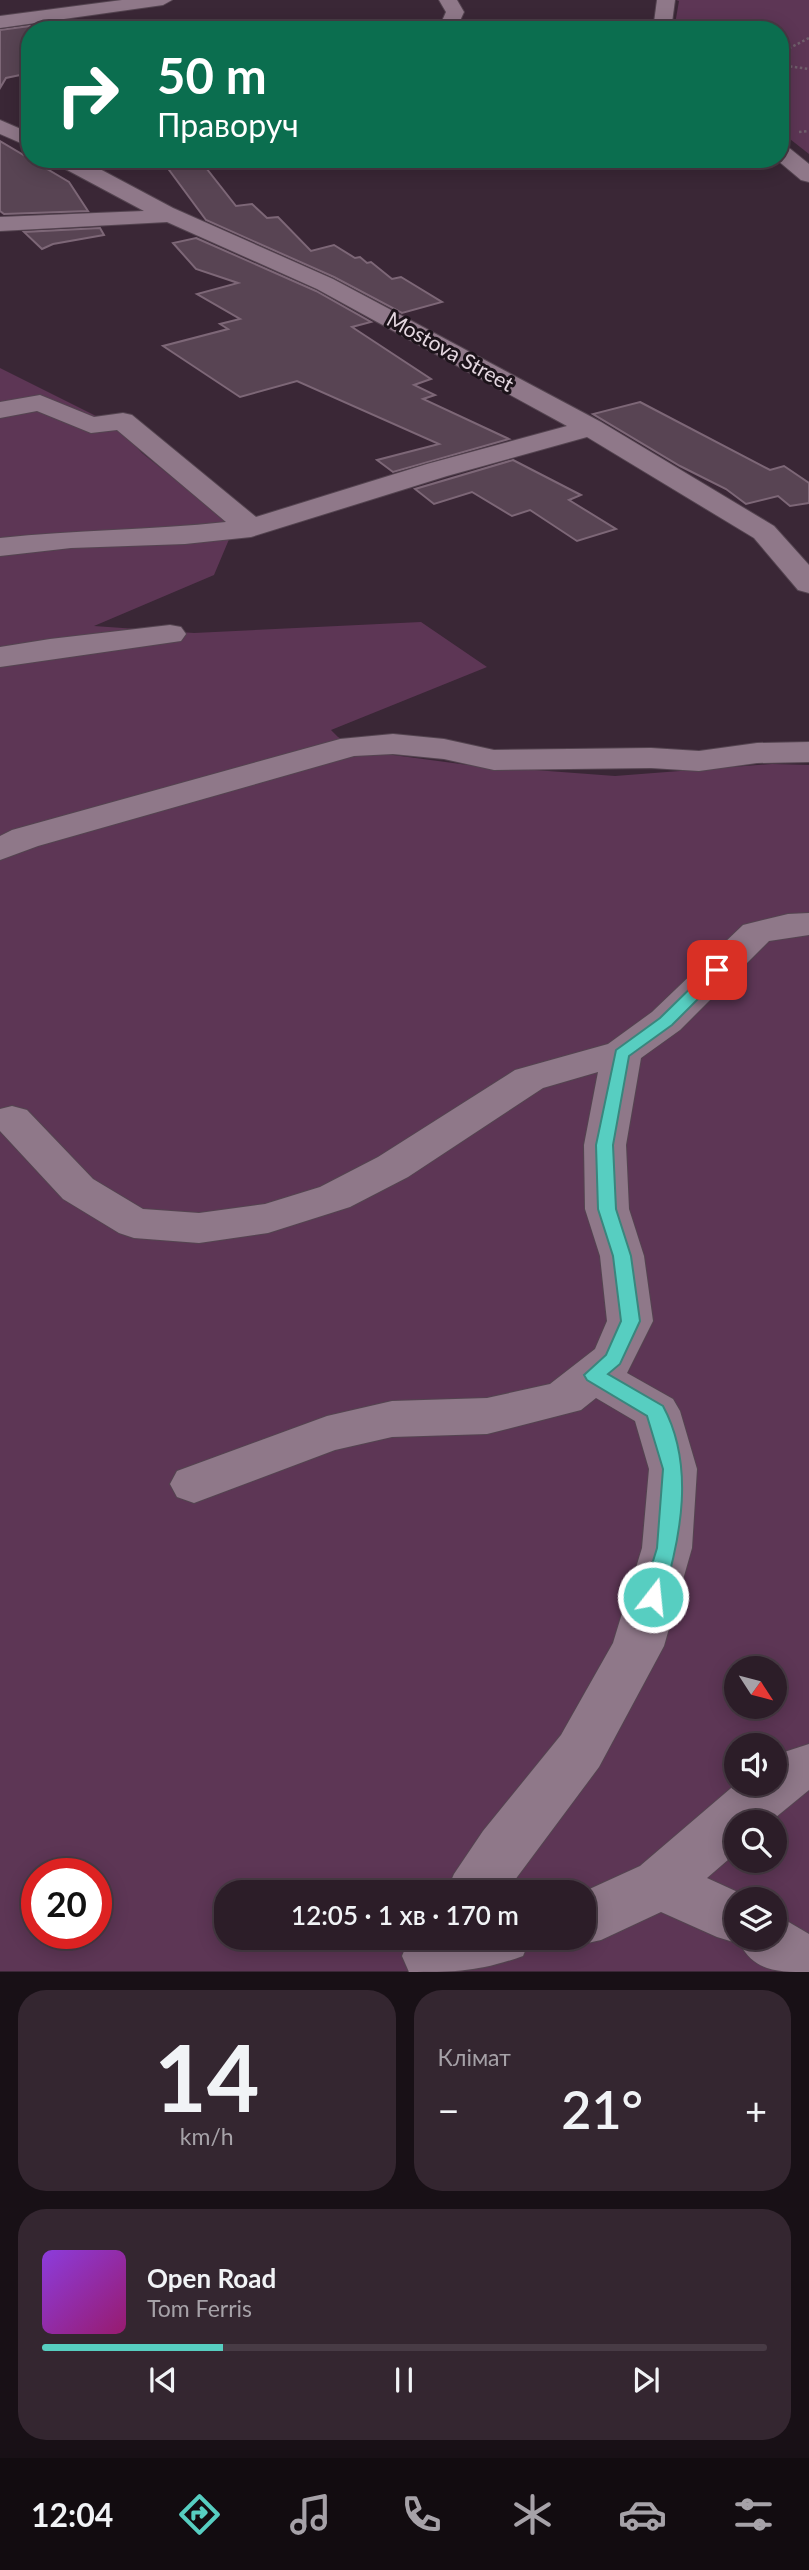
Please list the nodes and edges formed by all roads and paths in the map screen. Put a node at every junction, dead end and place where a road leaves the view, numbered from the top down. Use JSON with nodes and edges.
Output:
{"nodes":[{"id":1,"x":163,"y":0,"type":"edge"},
{"id":2,"x":448,"y":0,"type":"edge"},
{"id":3,"x":666,"y":0,"type":"edge"},
{"id":4,"x":451,"y":21,"type":"dead end"},
{"id":5,"x":663,"y":21,"type":"edge"},
{"id":6,"x":0,"y":22,"type":"edge"},
{"id":7,"x":809,"y":38,"type":"edge"},
{"id":8,"x":789,"y":48,"type":"edge"},
{"id":9,"x":789,"y":66,"type":"edge"},
{"id":10,"x":809,"y":69,"type":"edge"},
{"id":11,"x":0,"y":126,"type":"edge"},
{"id":12,"x":21,"y":136,"type":"edge"},
{"id":13,"x":789,"y":159,"type":"edge"},
{"id":14,"x":81,"y":168,"type":"edge"},
{"id":15,"x":809,"y":175,"type":"edge"},
{"id":16,"x":169,"y":215,"type":"junction"},
{"id":17,"x":0,"y":224,"type":"edge"},
{"id":18,"x":0,"y":410,"type":"edge"},
{"id":19,"x":591,"y":428,"type":"junction"},
{"id":20,"x":251,"y":528,"type":"junction"},
{"id":21,"x":0,"y":547,"type":"edge"},
{"id":22,"x":809,"y":584,"type":"edge"},
{"id":23,"x":170,"y":634,"type":"dead end"},
{"id":24,"x":0,"y":657,"type":"edge"},
{"id":25,"x":809,"y":752,"type":"edge"},
{"id":26,"x":0,"y":849,"type":"edge"},
{"id":27,"x":809,"y":924,"type":"edge"},
{"id":28,"x":622,"y":1054,"type":"junction"},
{"id":29,"x":12,"y":1119,"type":"dead end"},
{"id":30,"x":594,"y":1375,"type":"junction"},
{"id":31,"x":194,"y":1484,"type":"dead end"},
{"id":32,"x":809,"y":1767,"type":"edge"},
{"id":33,"x":482,"y":1880,"type":"edge"},
{"id":34,"x":660,"y":1884,"type":"junction"},
{"id":35,"x":724,"y":1913,"type":"edge"},
{"id":36,"x":596,"y":1915,"type":"edge"},
{"id":37,"x":451,"y":1950,"type":"edge"},
{"id":38,"x":785,"y":1950,"type":"edge"},
{"id":39,"x":432,"y":1955,"type":"edge"},
{"id":40,"x":809,"y":1967,"type":"edge"}],
"edges":[{"from":1,"to":6,"type":"street"},
{"from":2,"to":4,"type":"street"},
{"from":3,"to":5,"type":"street"},
{"from":7,"to":8,"type":"path"},
{"from":9,"to":10,"type":"path"},
{"from":11,"to":12,"type":"street"},
{"from":13,"to":15,"type":"street"},
{"from":14,"to":16,"type":"street","name":"Mostova Street"},
{"from":16,"to":17,"type":"street"},
{"from":16,"to":19,"type":"street","name":"Mostova Street"},
{"from":18,"to":20,"type":"street"},
{"from":19,"to":20,"type":"street"},
{"from":19,"to":22,"type":"street","name":"Mostova Street"},
{"from":20,"to":21,"type":"street"},
{"from":23,"to":24,"type":"street"},
{"from":25,"to":26,"type":"street"},
{"from":27,"to":28,"type":"street"},
{"from":28,"to":29,"type":"street"},
{"from":28,"to":30,"type":"street"},
{"from":30,"to":31,"type":"street"},
{"from":30,"to":33,"type":"street"},
{"from":32,"to":34,"type":"street"},
{"from":34,"to":35,"type":"street"},
{"from":34,"to":36,"type":"street"},
{"from":37,"to":39,"type":"street"},
{"from":38,"to":40,"type":"street"}]}
